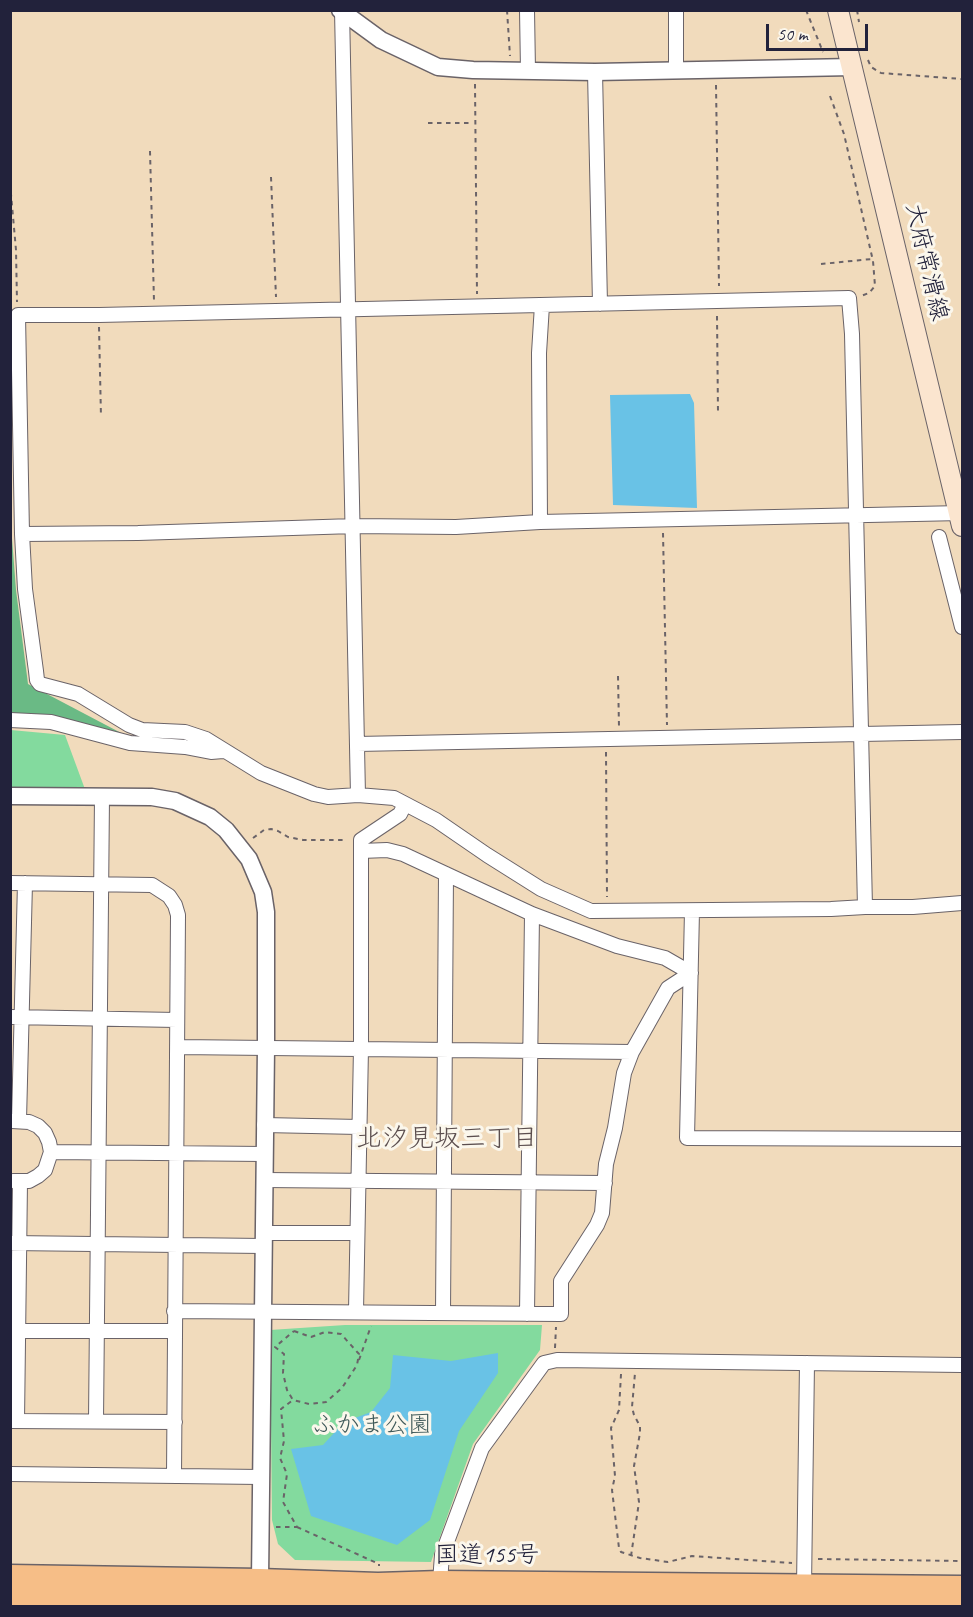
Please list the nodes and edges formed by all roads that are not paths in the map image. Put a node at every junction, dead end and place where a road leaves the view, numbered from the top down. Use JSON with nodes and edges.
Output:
{"nodes":[{"id":1,"x":527,"y":10,"type":"edge"},
{"id":2,"x":676,"y":10,"type":"edge"},
{"id":3,"x":838,"y":10,"type":"edge"},
{"id":4,"x":341,"y":11,"type":"edge"},
{"id":5,"x":861,"y":63,"type":"junction"},
{"id":6,"x":528,"y":71,"type":"junction"},
{"id":7,"x":676,"y":71,"type":"junction"},
{"id":8,"x":595,"y":72,"type":"junction"},
{"id":9,"x":600,"y":304,"type":"junction"},
{"id":10,"x":542,"y":305,"type":"junction"},
{"id":11,"x":348,"y":309,"type":"junction"},
{"id":12,"x":15,"y":405,"type":"edge"},
{"id":13,"x":855,"y":516,"type":"junction"},
{"id":14,"x":961,"y":518,"type":"edge"},
{"id":15,"x":540,"y":522,"type":"junction"},
{"id":16,"x":354,"y":526,"type":"junction"},
{"id":17,"x":22,"y":534,"type":"junction"},
{"id":18,"x":939,"y":537,"type":"dead end"},
{"id":19,"x":963,"y":627,"type":"edge"},
{"id":20,"x":10,"y":720,"type":"edge"},
{"id":21,"x":963,"y":732,"type":"edge"},
{"id":22,"x":860,"y":734,"type":"junction"},
{"id":23,"x":357,"y":744,"type":"junction"},
{"id":24,"x":223,"y":751,"type":"junction"},
{"id":25,"x":358,"y":795,"type":"junction"},
{"id":26,"x":10,"y":796,"type":"edge"},
{"id":27,"x":102,"y":796,"type":"junction"},
{"id":28,"x":405,"y":804,"type":"junction"},
{"id":29,"x":361,"y":845,"type":"junction"},
{"id":30,"x":446,"y":874,"type":"junction"},
{"id":31,"x":18,"y":883,"type":"edge"},
{"id":32,"x":102,"y":884,"type":"junction"},
{"id":33,"x":963,"y":903,"type":"edge"},
{"id":34,"x":865,"y":907,"type":"junction"},
{"id":35,"x":692,"y":911,"type":"junction"},
{"id":36,"x":532,"y":914,"type":"junction"},
{"id":37,"x":691,"y":973,"type":"junction"},
{"id":38,"x":16,"y":1017,"type":"edge"},
{"id":39,"x":100,"y":1018,"type":"junction"},
{"id":40,"x":177,"y":1020,"type":"junction"},
{"id":41,"x":178,"y":1047,"type":"junction"},
{"id":42,"x":266,"y":1047,"type":"junction"},
{"id":43,"x":361,"y":1048,"type":"junction"},
{"id":44,"x":445,"y":1049,"type":"junction"},
{"id":45,"x":532,"y":1051,"type":"junction"},
{"id":46,"x":632,"y":1052,"type":"junction"},
{"id":47,"x":15,"y":1121,"type":"edge"},
{"id":48,"x":264,"y":1125,"type":"junction"},
{"id":49,"x":359,"y":1127,"type":"junction"},
{"id":50,"x":963,"y":1139,"type":"edge"},
{"id":51,"x":51,"y":1152,"type":"junction"},
{"id":52,"x":98,"y":1153,"type":"junction"},
{"id":53,"x":176,"y":1153,"type":"junction"},
{"id":54,"x":264,"y":1154,"type":"junction"},
{"id":55,"x":264,"y":1180,"type":"junction"},
{"id":56,"x":358,"y":1181,"type":"junction"},
{"id":57,"x":15,"y":1182,"type":"edge"},
{"id":58,"x":444,"y":1182,"type":"junction"},
{"id":59,"x":530,"y":1182,"type":"junction"},
{"id":60,"x":604,"y":1183,"type":"junction"},
{"id":61,"x":357,"y":1233,"type":"junction"},
{"id":62,"x":263,"y":1239,"type":"junction"},
{"id":63,"x":15,"y":1243,"type":"edge"},
{"id":64,"x":97,"y":1244,"type":"junction"},
{"id":65,"x":175,"y":1244,"type":"junction"},
{"id":66,"x":174,"y":1311,"type":"junction"},
{"id":67,"x":262,"y":1311,"type":"junction"},
{"id":68,"x":356,"y":1311,"type":"junction"},
{"id":69,"x":442,"y":1313,"type":"junction"},
{"id":70,"x":527,"y":1314,"type":"junction"},
{"id":71,"x":97,"y":1330,"type":"junction"},
{"id":72,"x":14,"y":1331,"type":"edge"},
{"id":73,"x":174,"y":1331,"type":"junction"},
{"id":74,"x":807,"y":1363,"type":"junction"},
{"id":75,"x":963,"y":1365,"type":"edge"},
{"id":76,"x":14,"y":1421,"type":"edge"},
{"id":77,"x":96,"y":1421,"type":"junction"},
{"id":78,"x":175,"y":1422,"type":"junction"},
{"id":79,"x":10,"y":1474,"type":"edge"},
{"id":80,"x":174,"y":1476,"type":"junction"},
{"id":81,"x":261,"y":1477,"type":"junction"},
{"id":82,"x":10,"y":1576,"type":"edge"},
{"id":83,"x":260,"y":1580,"type":"junction"},
{"id":84,"x":440,"y":1582,"type":"junction"},
{"id":85,"x":804,"y":1587,"type":"junction"},
{"id":86,"x":963,"y":1587,"type":"edge"},
{"id":87,"x":10,"y":1597,"type":"edge"},
{"id":88,"x":171,"y":1602,"type":"edge"},
{"id":89,"x":963,"y":1606,"type":"edge"}],
"edges":[{"from":1,"to":6,"type":"street"},
{"from":2,"to":7,"type":"street"},
{"from":3,"to":5,"type":"main road","name":"大府常滑線"},
{"from":4,"to":6,"type":"street"},
{"from":4,"to":11,"type":"street"},
{"from":5,"to":7,"type":"street"},
{"from":5,"to":14,"type":"main road","name":"大府常滑線"},
{"from":6,"to":8,"type":"street"},
{"from":7,"to":8,"type":"street"},
{"from":8,"to":9,"type":"street"},
{"from":9,"to":10,"type":"street"},
{"from":9,"to":13,"type":"street"},
{"from":10,"to":11,"type":"street"},
{"from":10,"to":15,"type":"street"},
{"from":11,"to":12,"type":"street"},
{"from":11,"to":16,"type":"street"},
{"from":12,"to":17,"type":"street"},
{"from":13,"to":14,"type":"street"},
{"from":13,"to":15,"type":"street"},
{"from":13,"to":22,"type":"street"},
{"from":15,"to":16,"type":"street"},
{"from":16,"to":17,"type":"street"},
{"from":16,"to":23,"type":"street"},
{"from":17,"to":24,"type":"street"},
{"from":18,"to":19,"type":"street"},
{"from":20,"to":24,"type":"street"},
{"from":21,"to":22,"type":"street"},
{"from":22,"to":23,"type":"street"},
{"from":22,"to":34,"type":"street"},
{"from":23,"to":25,"type":"street"},
{"from":24,"to":25,"type":"street"},
{"from":25,"to":28,"type":"street"},
{"from":26,"to":27,"type":"street"},
{"from":27,"to":32,"type":"street"},
{"from":27,"to":42,"type":"street"},
{"from":28,"to":29,"type":"street"},
{"from":28,"to":35,"type":"street"},
{"from":29,"to":30,"type":"street"},
{"from":29,"to":43,"type":"street"},
{"from":30,"to":36,"type":"street"},
{"from":30,"to":44,"type":"street"},
{"from":31,"to":32,"type":"street"},
{"from":31,"to":38,"type":"street"},
{"from":32,"to":39,"type":"street"},
{"from":32,"to":40,"type":"street"},
{"from":33,"to":34,"type":"street"},
{"from":34,"to":35,"type":"street"},
{"from":35,"to":37,"type":"street"},
{"from":36,"to":37,"type":"street"},
{"from":36,"to":45,"type":"street"},
{"from":37,"to":46,"type":"street"},
{"from":37,"to":50,"type":"street"},
{"from":38,"to":39,"type":"street"},
{"from":38,"to":47,"type":"street"},
{"from":39,"to":40,"type":"street"},
{"from":39,"to":52,"type":"street"},
{"from":40,"to":41,"type":"street"},
{"from":41,"to":42,"type":"street"},
{"from":41,"to":53,"type":"street"},
{"from":42,"to":43,"type":"street"},
{"from":42,"to":48,"type":"street"},
{"from":43,"to":44,"type":"street"},
{"from":43,"to":49,"type":"street"},
{"from":44,"to":45,"type":"street"},
{"from":44,"to":58,"type":"street"},
{"from":45,"to":46,"type":"street"},
{"from":45,"to":59,"type":"street"},
{"from":46,"to":60,"type":"street"},
{"from":47,"to":51,"type":"street"},
{"from":48,"to":49,"type":"street"},
{"from":48,"to":54,"type":"street"},
{"from":49,"to":56,"type":"street"},
{"from":51,"to":52,"type":"street"},
{"from":51,"to":57,"type":"street"},
{"from":52,"to":53,"type":"street"},
{"from":52,"to":64,"type":"street"},
{"from":53,"to":54,"type":"street"},
{"from":53,"to":65,"type":"street"},
{"from":54,"to":55,"type":"street"},
{"from":55,"to":56,"type":"street"},
{"from":55,"to":62,"type":"street"},
{"from":56,"to":58,"type":"street"},
{"from":56,"to":61,"type":"street"},
{"from":57,"to":63,"type":"street"},
{"from":58,"to":59,"type":"street"},
{"from":58,"to":69,"type":"street"},
{"from":59,"to":60,"type":"street"},
{"from":59,"to":70,"type":"street"},
{"from":60,"to":70,"type":"street"},
{"from":61,"to":62,"type":"street"},
{"from":61,"to":68,"type":"street"},
{"from":62,"to":65,"type":"street"},
{"from":62,"to":67,"type":"street"},
{"from":63,"to":64,"type":"street"},
{"from":63,"to":72,"type":"street"},
{"from":64,"to":65,"type":"street"},
{"from":64,"to":71,"type":"street"},
{"from":65,"to":66,"type":"street"},
{"from":66,"to":67,"type":"street"},
{"from":66,"to":73,"type":"street"},
{"from":67,"to":68,"type":"street"},
{"from":67,"to":81,"type":"street"},
{"from":68,"to":69,"type":"street"},
{"from":69,"to":70,"type":"street"},
{"from":71,"to":72,"type":"street"},
{"from":71,"to":73,"type":"street"},
{"from":71,"to":77,"type":"street"},
{"from":72,"to":76,"type":"street"},
{"from":73,"to":78,"type":"street"},
{"from":74,"to":75,"type":"street"},
{"from":74,"to":84,"type":"street"},
{"from":74,"to":85,"type":"street"},
{"from":76,"to":77,"type":"street"},
{"from":77,"to":78,"type":"street"},
{"from":78,"to":80,"type":"street"},
{"from":79,"to":80,"type":"street"},
{"from":80,"to":81,"type":"street"},
{"from":81,"to":83,"type":"street"},
{"from":82,"to":83,"type":"highway","name":"国道155号"},
{"from":83,"to":84,"type":"highway","name":"国道155号"},
{"from":84,"to":85,"type":"highway","name":"国道155号"},
{"from":85,"to":86,"type":"highway","name":"国道155号"},
{"from":87,"to":88,"type":"highway","name":"国道155号"},
{"from":88,"to":89,"type":"highway","name":"国道155号"}]}
